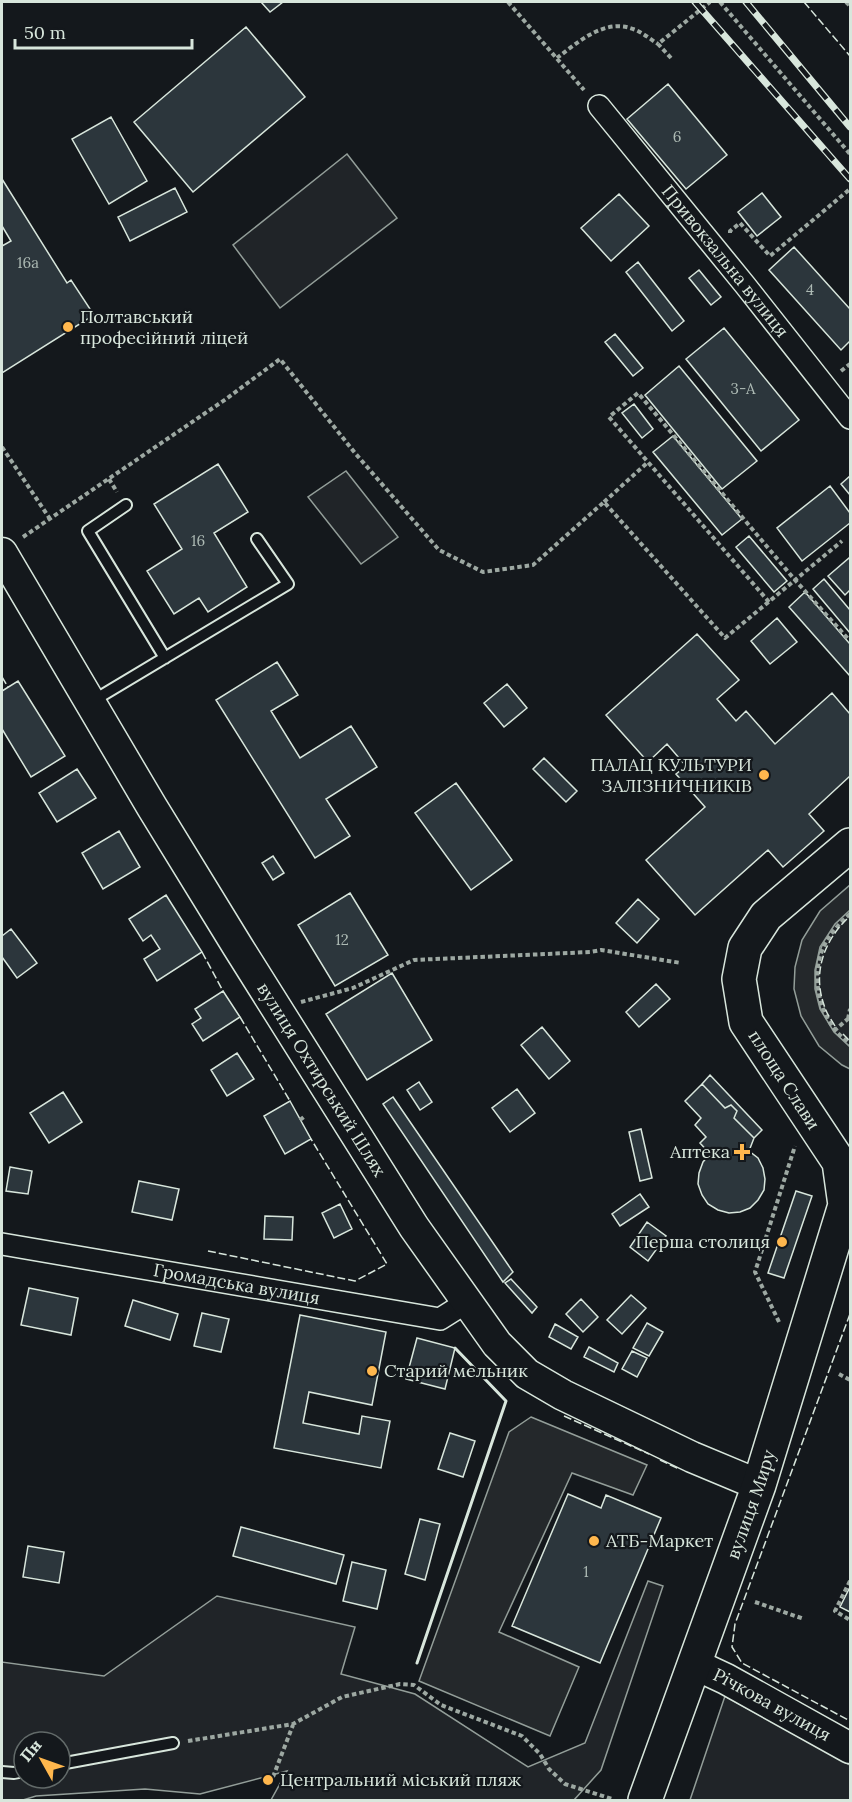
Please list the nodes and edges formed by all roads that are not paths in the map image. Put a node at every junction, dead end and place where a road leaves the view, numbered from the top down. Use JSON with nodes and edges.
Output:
{"nodes":[{"id":1,"x":599,"y":106,"type":"road end"},
{"id":2,"x":850,"y":418,"type":"edge"},
{"id":3,"x":126,"y":505,"type":"dead end"},
{"id":4,"x":257,"y":539,"type":"dead end"},
{"id":5,"x":10,"y":547,"type":"edge"},
{"id":6,"x":165,"y":658,"type":"junction"},
{"id":7,"x":91,"y":702,"type":"junction"},
{"id":8,"x":850,"y":845,"type":"edge"},
{"id":9,"x":848,"y":1202,"type":"edge"},
{"id":10,"x":2,"y":1244,"type":"edge"},
{"id":11,"x":467,"y":1302,"type":"junction"},
{"id":12,"x":759,"y":1485,"type":"junction"},
{"id":13,"x":694,"y":1664,"type":"junction"},
{"id":14,"x":172,"y":1743,"type":"road end"},
{"id":15,"x":850,"y":1749,"type":"edge"},
{"id":16,"x":72,"y":1762,"type":"edge"},
{"id":17,"x":645,"y":1800,"type":"edge"}],
"edges":[{"from":1,"to":2,"type":"street","name":"Привокзальна вулиця"},
{"from":3,"to":6,"type":"lane"},
{"from":4,"to":6,"type":"lane"},
{"from":5,"to":7,"type":"main road","name":"вулиця Охтирський Шлях"},
{"from":6,"to":7,"type":"lane"},
{"from":7,"to":11,"type":"main road","name":"вулиця Охтирський Шлях"},
{"from":8,"to":9,"type":"main road","name":"площа Слави"},
{"from":9,"to":12,"type":"main road","name":"вулиця Миру"},
{"from":10,"to":11,"type":"street","name":"Громадська вулиця"},
{"from":11,"to":12,"type":"main road","name":"вулиця Охтирський Шлях"},
{"from":12,"to":13,"type":"main road","name":"вулиця Миру"},
{"from":13,"to":15,"type":"main road","name":"Річкова вулиця"},
{"from":13,"to":17,"type":"main road","name":"вулиця Миру"},
{"from":14,"to":16,"type":"lane"}]}
